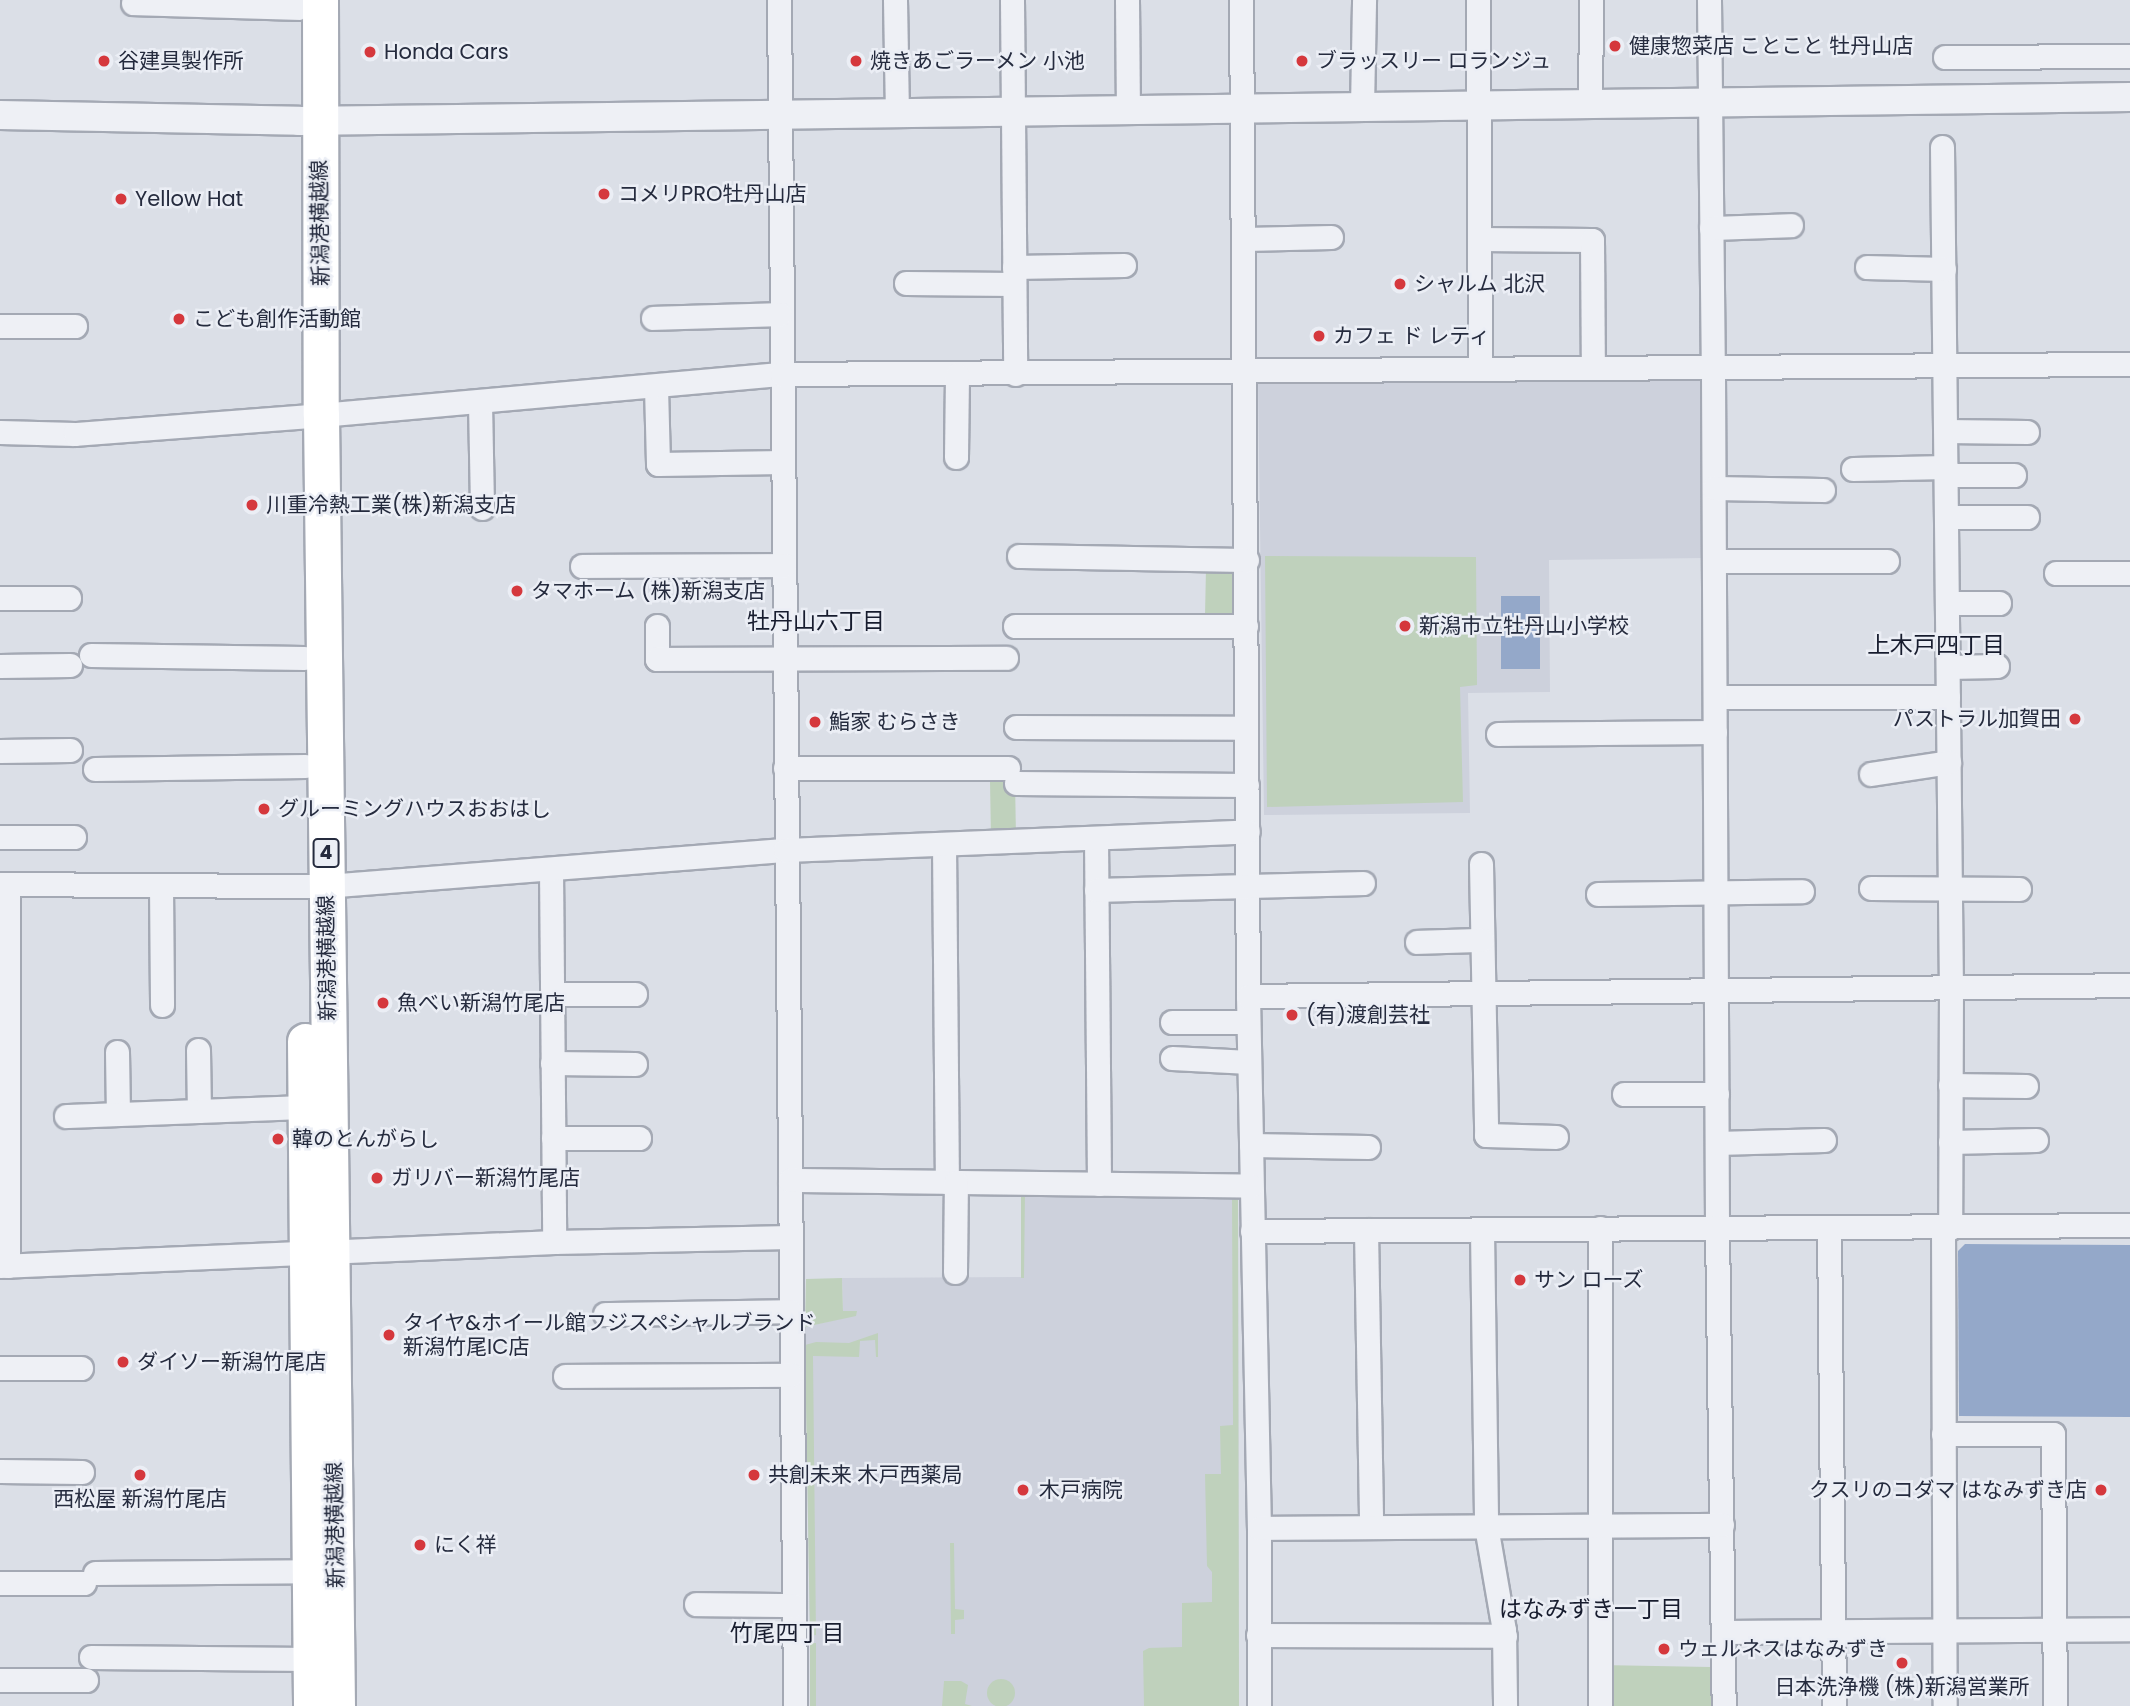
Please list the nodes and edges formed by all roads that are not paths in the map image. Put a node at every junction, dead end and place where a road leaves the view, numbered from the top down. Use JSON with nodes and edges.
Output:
{"nodes":[{"id":1,"x":779,"y":0,"type":"edge"},
{"id":2,"x":895,"y":0,"type":"edge"},
{"id":3,"x":1012,"y":0,"type":"edge"},
{"id":4,"x":1127,"y":0,"type":"edge"},
{"id":5,"x":1241,"y":0,"type":"edge"},
{"id":6,"x":1363,"y":0,"type":"edge"},
{"id":7,"x":1478,"y":0,"type":"edge"},
{"id":8,"x":1591,"y":0,"type":"edge"},
{"id":9,"x":1709,"y":0,"type":"edge"},
{"id":10,"x":133,"y":3,"type":"dead end"},
{"id":11,"x":305,"y":3,"type":"edge"},
{"id":12,"x":2130,"y":56,"type":"edge"},
{"id":13,"x":1945,"y":57,"type":"dead end"},
{"id":14,"x":2130,"y":97,"type":"edge"},
{"id":15,"x":1710,"y":102,"type":"junction"},
{"id":16,"x":1590,"y":104,"type":"junction"},
{"id":17,"x":1478,"y":105,"type":"junction"},
{"id":18,"x":1362,"y":107,"type":"junction"},
{"id":19,"x":1241,"y":108,"type":"junction"},
{"id":20,"x":1128,"y":110,"type":"junction"},
{"id":21,"x":1013,"y":111,"type":"junction"},
{"id":22,"x":897,"y":113,"type":"junction"},
{"id":23,"x":780,"y":114,"type":"junction"},
{"id":24,"x":0,"y":115,"type":"edge"},
{"id":25,"x":309,"y":121,"type":"junction"},
{"id":26,"x":1942,"y":146,"type":"dead end"},
{"id":27,"x":1791,"y":225,"type":"dead end"},
{"id":28,"x":1711,"y":228,"type":"junction"},
{"id":29,"x":1331,"y":237,"type":"dead end"},
{"id":30,"x":1245,"y":239,"type":"junction"},
{"id":31,"x":1479,"y":239,"type":"junction"},
{"id":32,"x":1124,"y":265,"type":"dead end"},
{"id":33,"x":1867,"y":267,"type":"dead end"},
{"id":34,"x":1944,"y":269,"type":"junction"},
{"id":35,"x":1014,"y":275,"type":"junction"},
{"id":36,"x":906,"y":283,"type":"dead end"},
{"id":37,"x":780,"y":314,"type":"junction"},
{"id":38,"x":653,"y":318,"type":"dead end"},
{"id":39,"x":0,"y":326,"type":"edge"},
{"id":40,"x":75,"y":326,"type":"dead end"},
{"id":41,"x":2130,"y":364,"type":"edge"},
{"id":42,"x":1713,"y":365,"type":"junction"},
{"id":43,"x":1945,"y":365,"type":"junction"},
{"id":44,"x":1593,"y":368,"type":"junction"},
{"id":45,"x":1480,"y":369,"type":"junction"},
{"id":46,"x":1245,"y":373,"type":"junction"},
{"id":47,"x":782,"y":374,"type":"junction"},
{"id":48,"x":1015,"y":374,"type":"junction"},
{"id":49,"x":957,"y":375,"type":"junction"},
{"id":50,"x":656,"y":387,"type":"junction"},
{"id":51,"x":480,"y":402,"type":"junction"},
{"id":52,"x":312,"y":416,"type":"junction"},
{"id":53,"x":1946,"y":431,"type":"junction"},
{"id":54,"x":0,"y":432,"type":"edge"},
{"id":55,"x":2028,"y":432,"type":"dead end"},
{"id":56,"x":956,"y":457,"type":"dead end"},
{"id":57,"x":783,"y":462,"type":"junction"},
{"id":58,"x":1853,"y":469,"type":"dead end"},
{"id":59,"x":1946,"y":471,"type":"junction"},
{"id":60,"x":2014,"y":475,"type":"dead end"},
{"id":61,"x":1714,"y":488,"type":"junction"},
{"id":62,"x":1824,"y":490,"type":"dead end"},
{"id":63,"x":482,"y":508,"type":"dead end"},
{"id":64,"x":1946,"y":517,"type":"junction"},
{"id":65,"x":2027,"y":517,"type":"dead end"},
{"id":66,"x":1019,"y":556,"type":"dead end"},
{"id":67,"x":1247,"y":560,"type":"junction"},
{"id":68,"x":1714,"y":561,"type":"junction"},
{"id":69,"x":1887,"y":561,"type":"dead end"},
{"id":70,"x":784,"y":565,"type":"junction"},
{"id":71,"x":582,"y":566,"type":"dead end"},
{"id":72,"x":2056,"y":573,"type":"dead end"},
{"id":73,"x":2130,"y":573,"type":"edge"},
{"id":74,"x":0,"y":598,"type":"edge"},
{"id":75,"x":69,"y":598,"type":"dead end"},
{"id":76,"x":1947,"y":603,"type":"junction"},
{"id":77,"x":1999,"y":603,"type":"dead end"},
{"id":78,"x":657,"y":626,"type":"dead end"},
{"id":79,"x":1015,"y":626,"type":"dead end"},
{"id":80,"x":1246,"y":626,"type":"junction"},
{"id":81,"x":91,"y":655,"type":"dead end"},
{"id":82,"x":304,"y":658,"type":"junction"},
{"id":83,"x":1006,"y":658,"type":"dead end"},
{"id":84,"x":785,"y":659,"type":"junction"},
{"id":85,"x":70,"y":665,"type":"dead end"},
{"id":86,"x":0,"y":666,"type":"edge"},
{"id":87,"x":1997,"y":666,"type":"dead end"},
{"id":88,"x":1948,"y":667,"type":"junction"},
{"id":89,"x":1715,"y":697,"type":"junction"},
{"id":90,"x":1948,"y":697,"type":"junction"},
{"id":91,"x":1016,"y":727,"type":"dead end"},
{"id":92,"x":1247,"y":728,"type":"junction"},
{"id":93,"x":1715,"y":732,"type":"junction"},
{"id":94,"x":1498,"y":734,"type":"dead end"},
{"id":95,"x":70,"y":750,"type":"dead end"},
{"id":96,"x":0,"y":751,"type":"edge"},
{"id":97,"x":1948,"y":761,"type":"junction"},
{"id":98,"x":305,"y":766,"type":"junction"},
{"id":99,"x":785,"y":768,"type":"junction"},
{"id":100,"x":95,"y":769,"type":"dead end"},
{"id":101,"x":1871,"y":774,"type":"dead end"},
{"id":102,"x":1247,"y":785,"type":"junction"},
{"id":103,"x":1248,"y":831,"type":"junction"},
{"id":104,"x":0,"y":837,"type":"edge"},
{"id":105,"x":74,"y":837,"type":"dead end"},
{"id":106,"x":1096,"y":838,"type":"junction"},
{"id":107,"x":944,"y":844,"type":"junction"},
{"id":108,"x":785,"y":850,"type":"junction"},
{"id":109,"x":1481,"y":864,"type":"dead end"},
{"id":110,"x":551,"y":869,"type":"junction"},
{"id":111,"x":1363,"y":883,"type":"dead end"},
{"id":112,"x":4,"y":884,"type":"edge"},
{"id":113,"x":161,"y":886,"type":"junction"},
{"id":114,"x":316,"y":886,"type":"junction"},
{"id":115,"x":1248,"y":886,"type":"junction"},
{"id":116,"x":1871,"y":888,"type":"dead end"},
{"id":117,"x":2019,"y":889,"type":"dead end"},
{"id":118,"x":1096,"y":890,"type":"junction"},
{"id":119,"x":1950,"y":890,"type":"junction"},
{"id":120,"x":1715,"y":891,"type":"junction"},
{"id":121,"x":1802,"y":891,"type":"dead end"},
{"id":122,"x":1598,"y":894,"type":"dead end"},
{"id":123,"x":1482,"y":940,"type":"junction"},
{"id":124,"x":1417,"y":942,"type":"dead end"},
{"id":125,"x":2130,"y":985,"type":"edge"},
{"id":126,"x":1951,"y":987,"type":"junction"},
{"id":127,"x":1716,"y":989,"type":"junction"},
{"id":128,"x":1484,"y":993,"type":"junction"},
{"id":129,"x":552,"y":994,"type":"junction"},
{"id":130,"x":635,"y":994,"type":"dead end"},
{"id":131,"x":1248,"y":996,"type":"junction"},
{"id":132,"x":162,"y":1005,"type":"dead end"},
{"id":133,"x":1172,"y":1022,"type":"dead end"},
{"id":134,"x":1248,"y":1023,"type":"junction"},
{"id":135,"x":198,"y":1050,"type":"dead end"},
{"id":136,"x":117,"y":1052,"type":"dead end"},
{"id":137,"x":1172,"y":1058,"type":"dead end"},
{"id":138,"x":1249,"y":1062,"type":"junction"},
{"id":139,"x":552,"y":1063,"type":"junction"},
{"id":140,"x":635,"y":1063,"type":"dead end"},
{"id":141,"x":5,"y":1074,"type":"edge"},
{"id":142,"x":1950,"y":1085,"type":"junction"},
{"id":143,"x":2026,"y":1086,"type":"dead end"},
{"id":144,"x":1624,"y":1094,"type":"dead end"},
{"id":145,"x":1717,"y":1094,"type":"junction"},
{"id":146,"x":305,"y":1107,"type":"junction"},
{"id":147,"x":200,"y":1111,"type":"junction"},
{"id":148,"x":118,"y":1114,"type":"junction"},
{"id":149,"x":66,"y":1116,"type":"dead end"},
{"id":150,"x":1556,"y":1137,"type":"dead end"},
{"id":151,"x":553,"y":1138,"type":"junction"},
{"id":152,"x":639,"y":1138,"type":"dead end"},
{"id":153,"x":1824,"y":1140,"type":"dead end"},
{"id":154,"x":2036,"y":1140,"type":"dead end"},
{"id":155,"x":1950,"y":1142,"type":"junction"},
{"id":156,"x":1717,"y":1143,"type":"junction"},
{"id":157,"x":1251,"y":1145,"type":"junction"},
{"id":158,"x":1368,"y":1147,"type":"dead end"},
{"id":159,"x":790,"y":1180,"type":"junction"},
{"id":160,"x":951,"y":1182,"type":"junction"},
{"id":161,"x":1099,"y":1184,"type":"junction"},
{"id":162,"x":1251,"y":1186,"type":"junction"},
{"id":163,"x":2130,"y":1225,"type":"edge"},
{"id":164,"x":1717,"y":1227,"type":"junction"},
{"id":165,"x":1600,"y":1228,"type":"junction"},
{"id":166,"x":1829,"y":1228,"type":"junction"},
{"id":167,"x":1946,"y":1228,"type":"junction"},
{"id":168,"x":1366,"y":1230,"type":"junction"},
{"id":169,"x":1482,"y":1230,"type":"junction"},
{"id":170,"x":1252,"y":1231,"type":"junction"},
{"id":171,"x":790,"y":1237,"type":"junction"},
{"id":172,"x":554,"y":1242,"type":"junction"},
{"id":173,"x":319,"y":1253,"type":"junction"},
{"id":174,"x":4,"y":1266,"type":"edge"},
{"id":175,"x":955,"y":1272,"type":"dead end"},
{"id":176,"x":790,"y":1311,"type":"junction"},
{"id":177,"x":605,"y":1314,"type":"dead end"},
{"id":178,"x":81,"y":1367,"type":"dead end"},
{"id":179,"x":0,"y":1368,"type":"edge"},
{"id":180,"x":565,"y":1376,"type":"dead end"},
{"id":181,"x":791,"y":1376,"type":"junction"},
{"id":182,"x":1943,"y":1434,"type":"junction"},
{"id":183,"x":0,"y":1471,"type":"edge"},
{"id":184,"x":82,"y":1472,"type":"dead end"},
{"id":185,"x":1598,"y":1524,"type":"junction"},
{"id":186,"x":1722,"y":1525,"type":"junction"},
{"id":187,"x":1371,"y":1526,"type":"junction"},
{"id":188,"x":1486,"y":1526,"type":"junction"},
{"id":189,"x":1259,"y":1528,"type":"junction"},
{"id":190,"x":309,"y":1571,"type":"junction"},
{"id":191,"x":0,"y":1583,"type":"edge"},
{"id":192,"x":696,"y":1604,"type":"dead end"},
{"id":193,"x":793,"y":1605,"type":"junction"},
{"id":194,"x":2130,"y":1629,"type":"edge"},
{"id":195,"x":2055,"y":1630,"type":"junction"},
{"id":196,"x":1944,"y":1631,"type":"junction"},
{"id":197,"x":1723,"y":1632,"type":"junction"},
{"id":198,"x":1834,"y":1632,"type":"junction"},
{"id":199,"x":1258,"y":1635,"type":"junction"},
{"id":200,"x":1505,"y":1636,"type":"junction"},
{"id":201,"x":91,"y":1657,"type":"dead end"},
{"id":202,"x":310,"y":1659,"type":"junction"},
{"id":203,"x":86,"y":1679,"type":"dead end"},
{"id":204,"x":0,"y":1680,"type":"edge"},
{"id":205,"x":311,"y":1706,"type":"edge"},
{"id":206,"x":337,"y":1706,"type":"edge"},
{"id":207,"x":795,"y":1706,"type":"edge"},
{"id":208,"x":1259,"y":1706,"type":"edge"},
{"id":209,"x":1505,"y":1706,"type":"edge"},
{"id":210,"x":1600,"y":1706,"type":"edge"},
{"id":211,"x":1724,"y":1706,"type":"edge"},
{"id":212,"x":1834,"y":1706,"type":"edge"},
{"id":213,"x":1945,"y":1706,"type":"edge"},
{"id":214,"x":2055,"y":1706,"type":"edge"}],
"edges":[{"from":1,"to":23,"type":"street"},
{"from":2,"to":22,"type":"street"},
{"from":3,"to":21,"type":"street"},
{"from":4,"to":20,"type":"street"},
{"from":5,"to":19,"type":"street"},
{"from":6,"to":18,"type":"street"},
{"from":7,"to":17,"type":"street"},
{"from":8,"to":16,"type":"street"},
{"from":9,"to":15,"type":"street"},
{"from":10,"to":11,"type":"street"},
{"from":11,"to":25,"type":"main road","name":"新潟港横越線","number":"4"},
{"from":12,"to":13,"type":"street"},
{"from":14,"to":15,"type":"street"},
{"from":15,"to":16,"type":"street"},
{"from":15,"to":28,"type":"street"},
{"from":16,"to":17,"type":"street"},
{"from":17,"to":18,"type":"street"},
{"from":17,"to":31,"type":"street"},
{"from":18,"to":19,"type":"street"},
{"from":19,"to":20,"type":"street"},
{"from":19,"to":30,"type":"street"},
{"from":20,"to":21,"type":"street"},
{"from":21,"to":22,"type":"street"},
{"from":21,"to":35,"type":"street"},
{"from":22,"to":23,"type":"street"},
{"from":23,"to":25,"type":"street"},
{"from":23,"to":37,"type":"street"},
{"from":24,"to":25,"type":"street"},
{"from":25,"to":52,"type":"main road","name":"新潟港横越線","number":"4"},
{"from":26,"to":34,"type":"street"},
{"from":27,"to":28,"type":"street"},
{"from":28,"to":42,"type":"street"},
{"from":29,"to":30,"type":"street"},
{"from":30,"to":46,"type":"street"},
{"from":31,"to":44,"type":"street"},
{"from":31,"to":45,"type":"street"},
{"from":32,"to":35,"type":"street"},
{"from":33,"to":34,"type":"street"},
{"from":34,"to":43,"type":"street"},
{"from":35,"to":36,"type":"street"},
{"from":35,"to":48,"type":"street"},
{"from":37,"to":38,"type":"street"},
{"from":37,"to":47,"type":"street"},
{"from":39,"to":40,"type":"street"},
{"from":41,"to":43,"type":"street"},
{"from":42,"to":43,"type":"street"},
{"from":42,"to":44,"type":"street"},
{"from":42,"to":61,"type":"street"},
{"from":43,"to":53,"type":"street"},
{"from":44,"to":45,"type":"street"},
{"from":45,"to":46,"type":"street"},
{"from":46,"to":48,"type":"street"},
{"from":46,"to":67,"type":"street"},
{"from":47,"to":49,"type":"street"},
{"from":47,"to":50,"type":"street"},
{"from":47,"to":57,"type":"street"},
{"from":48,"to":49,"type":"street"},
{"from":49,"to":56,"type":"street"},
{"from":50,"to":51,"type":"street"},
{"from":50,"to":57,"type":"street"},
{"from":51,"to":52,"type":"street"},
{"from":51,"to":63,"type":"street"},
{"from":52,"to":54,"type":"street"},
{"from":52,"to":82,"type":"main road","name":"新潟港横越線","number":"4"},
{"from":52,"to":114,"type":"main road","name":"新潟港横越線","number":"4"},
{"from":53,"to":55,"type":"street"},
{"from":53,"to":59,"type":"street"},
{"from":57,"to":70,"type":"street"},
{"from":58,"to":59,"type":"street"},
{"from":59,"to":60,"type":"street"},
{"from":59,"to":64,"type":"street"},
{"from":61,"to":62,"type":"street"},
{"from":61,"to":68,"type":"street"},
{"from":64,"to":65,"type":"street"},
{"from":64,"to":76,"type":"street"},
{"from":66,"to":67,"type":"street"},
{"from":67,"to":80,"type":"street"},
{"from":68,"to":69,"type":"street"},
{"from":68,"to":89,"type":"street"},
{"from":70,"to":71,"type":"street"},
{"from":70,"to":84,"type":"street"},
{"from":72,"to":73,"type":"street"},
{"from":74,"to":75,"type":"street"},
{"from":76,"to":77,"type":"street"},
{"from":76,"to":88,"type":"street"},
{"from":78,"to":84,"type":"street"},
{"from":79,"to":80,"type":"street"},
{"from":80,"to":92,"type":"street"},
{"from":81,"to":82,"type":"street"},
{"from":82,"to":98,"type":"main road","name":"新潟港横越線","number":"4"},
{"from":83,"to":84,"type":"street"},
{"from":84,"to":99,"type":"street"},
{"from":85,"to":86,"type":"street"},
{"from":87,"to":88,"type":"street"},
{"from":88,"to":90,"type":"street"},
{"from":89,"to":90,"type":"street"},
{"from":89,"to":93,"type":"street"},
{"from":90,"to":97,"type":"street"},
{"from":91,"to":92,"type":"street"},
{"from":92,"to":102,"type":"street"},
{"from":93,"to":94,"type":"street"},
{"from":93,"to":120,"type":"street"},
{"from":95,"to":96,"type":"street"},
{"from":97,"to":101,"type":"street"},
{"from":97,"to":119,"type":"street"},
{"from":98,"to":100,"type":"street"},
{"from":98,"to":114,"type":"main road","name":"新潟港横越線","number":"4"},
{"from":99,"to":102,"type":"street"},
{"from":99,"to":108,"type":"street"},
{"from":102,"to":103,"type":"street"},
{"from":103,"to":106,"type":"street"},
{"from":103,"to":115,"type":"street"},
{"from":104,"to":105,"type":"street"},
{"from":106,"to":107,"type":"street"},
{"from":106,"to":118,"type":"street"},
{"from":107,"to":108,"type":"street"},
{"from":107,"to":160,"type":"street"},
{"from":108,"to":110,"type":"street"},
{"from":108,"to":159,"type":"street"},
{"from":109,"to":123,"type":"street"},
{"from":110,"to":114,"type":"street"},
{"from":110,"to":129,"type":"street"},
{"from":111,"to":115,"type":"street"},
{"from":112,"to":113,"type":"street"},
{"from":112,"to":141,"type":"street"},
{"from":113,"to":114,"type":"street"},
{"from":113,"to":132,"type":"street"},
{"from":114,"to":146,"type":"main road","name":"新潟港横越線","number":"4"},
{"from":114,"to":173,"type":"main road","name":"新潟港横越線","number":"4"},
{"from":115,"to":118,"type":"street"},
{"from":115,"to":131,"type":"street"},
{"from":116,"to":119,"type":"street"},
{"from":117,"to":119,"type":"street"},
{"from":118,"to":161,"type":"street"},
{"from":119,"to":126,"type":"street"},
{"from":120,"to":121,"type":"street"},
{"from":120,"to":122,"type":"street"},
{"from":120,"to":127,"type":"street"},
{"from":123,"to":124,"type":"street"},
{"from":123,"to":128,"type":"street"},
{"from":125,"to":126,"type":"street"},
{"from":126,"to":127,"type":"street"},
{"from":126,"to":142,"type":"street"},
{"from":127,"to":128,"type":"street"},
{"from":127,"to":145,"type":"street"},
{"from":128,"to":131,"type":"street"},
{"from":128,"to":150,"type":"street"},
{"from":129,"to":130,"type":"street"},
{"from":129,"to":139,"type":"street"},
{"from":131,"to":134,"type":"street"},
{"from":133,"to":134,"type":"street"},
{"from":134,"to":138,"type":"street"},
{"from":135,"to":147,"type":"street"},
{"from":136,"to":148,"type":"street"},
{"from":137,"to":138,"type":"street"},
{"from":138,"to":157,"type":"street"},
{"from":139,"to":140,"type":"street"},
{"from":139,"to":151,"type":"street"},
{"from":141,"to":174,"type":"street"},
{"from":142,"to":143,"type":"street"},
{"from":142,"to":155,"type":"street"},
{"from":144,"to":145,"type":"street"},
{"from":145,"to":156,"type":"street"},
{"from":146,"to":147,"type":"street"},
{"from":146,"to":173,"type":"main road","name":"新潟港横越線","number":"4"},
{"from":147,"to":148,"type":"street"},
{"from":148,"to":149,"type":"street"},
{"from":151,"to":152,"type":"street"},
{"from":151,"to":172,"type":"street"},
{"from":153,"to":156,"type":"street"},
{"from":154,"to":155,"type":"street"},
{"from":155,"to":167,"type":"street"},
{"from":156,"to":164,"type":"street"},
{"from":157,"to":158,"type":"street"},
{"from":157,"to":162,"type":"street"},
{"from":159,"to":160,"type":"street"},
{"from":159,"to":171,"type":"street"},
{"from":160,"to":161,"type":"street"},
{"from":160,"to":175,"type":"street"},
{"from":161,"to":162,"type":"street"},
{"from":162,"to":170,"type":"street"},
{"from":163,"to":167,"type":"street"},
{"from":164,"to":165,"type":"street"},
{"from":164,"to":166,"type":"street"},
{"from":164,"to":186,"type":"street"},
{"from":165,"to":169,"type":"street"},
{"from":165,"to":185,"type":"street"},
{"from":166,"to":167,"type":"street"},
{"from":166,"to":198,"type":"street"},
{"from":167,"to":182,"type":"street"},
{"from":168,"to":169,"type":"street"},
{"from":168,"to":170,"type":"street"},
{"from":168,"to":187,"type":"street"},
{"from":169,"to":188,"type":"street"},
{"from":170,"to":189,"type":"street"},
{"from":171,"to":172,"type":"street"},
{"from":171,"to":176,"type":"street"},
{"from":172,"to":173,"type":"street"},
{"from":173,"to":174,"type":"street"},
{"from":173,"to":190,"type":"main road","name":"新潟港横越線","number":"4"},
{"from":173,"to":206,"type":"main road","name":"新潟港横越線","number":"4"},
{"from":176,"to":177,"type":"street"},
{"from":176,"to":181,"type":"street"},
{"from":178,"to":179,"type":"street"},
{"from":180,"to":181,"type":"street"},
{"from":181,"to":193,"type":"street"},
{"from":182,"to":195,"type":"street"},
{"from":182,"to":196,"type":"street"},
{"from":183,"to":184,"type":"street"},
{"from":185,"to":186,"type":"street"},
{"from":185,"to":188,"type":"street"},
{"from":185,"to":210,"type":"street"},
{"from":186,"to":197,"type":"street"},
{"from":187,"to":188,"type":"street"},
{"from":187,"to":189,"type":"street"},
{"from":188,"to":200,"type":"street"},
{"from":189,"to":199,"type":"street"},
{"from":190,"to":191,"type":"street"},
{"from":190,"to":202,"type":"main road","name":"新潟港横越線","number":"4"},
{"from":192,"to":193,"type":"street"},
{"from":193,"to":207,"type":"street"},
{"from":194,"to":195,"type":"street"},
{"from":195,"to":196,"type":"street"},
{"from":195,"to":214,"type":"street"},
{"from":196,"to":198,"type":"street"},
{"from":196,"to":213,"type":"street"},
{"from":197,"to":198,"type":"street"},
{"from":197,"to":211,"type":"street"},
{"from":198,"to":212,"type":"street"},
{"from":199,"to":200,"type":"street"},
{"from":199,"to":208,"type":"street"},
{"from":200,"to":209,"type":"street"},
{"from":201,"to":202,"type":"street"},
{"from":202,"to":205,"type":"main road","name":"新潟港横越線","number":"4"},
{"from":203,"to":204,"type":"street"}]}
